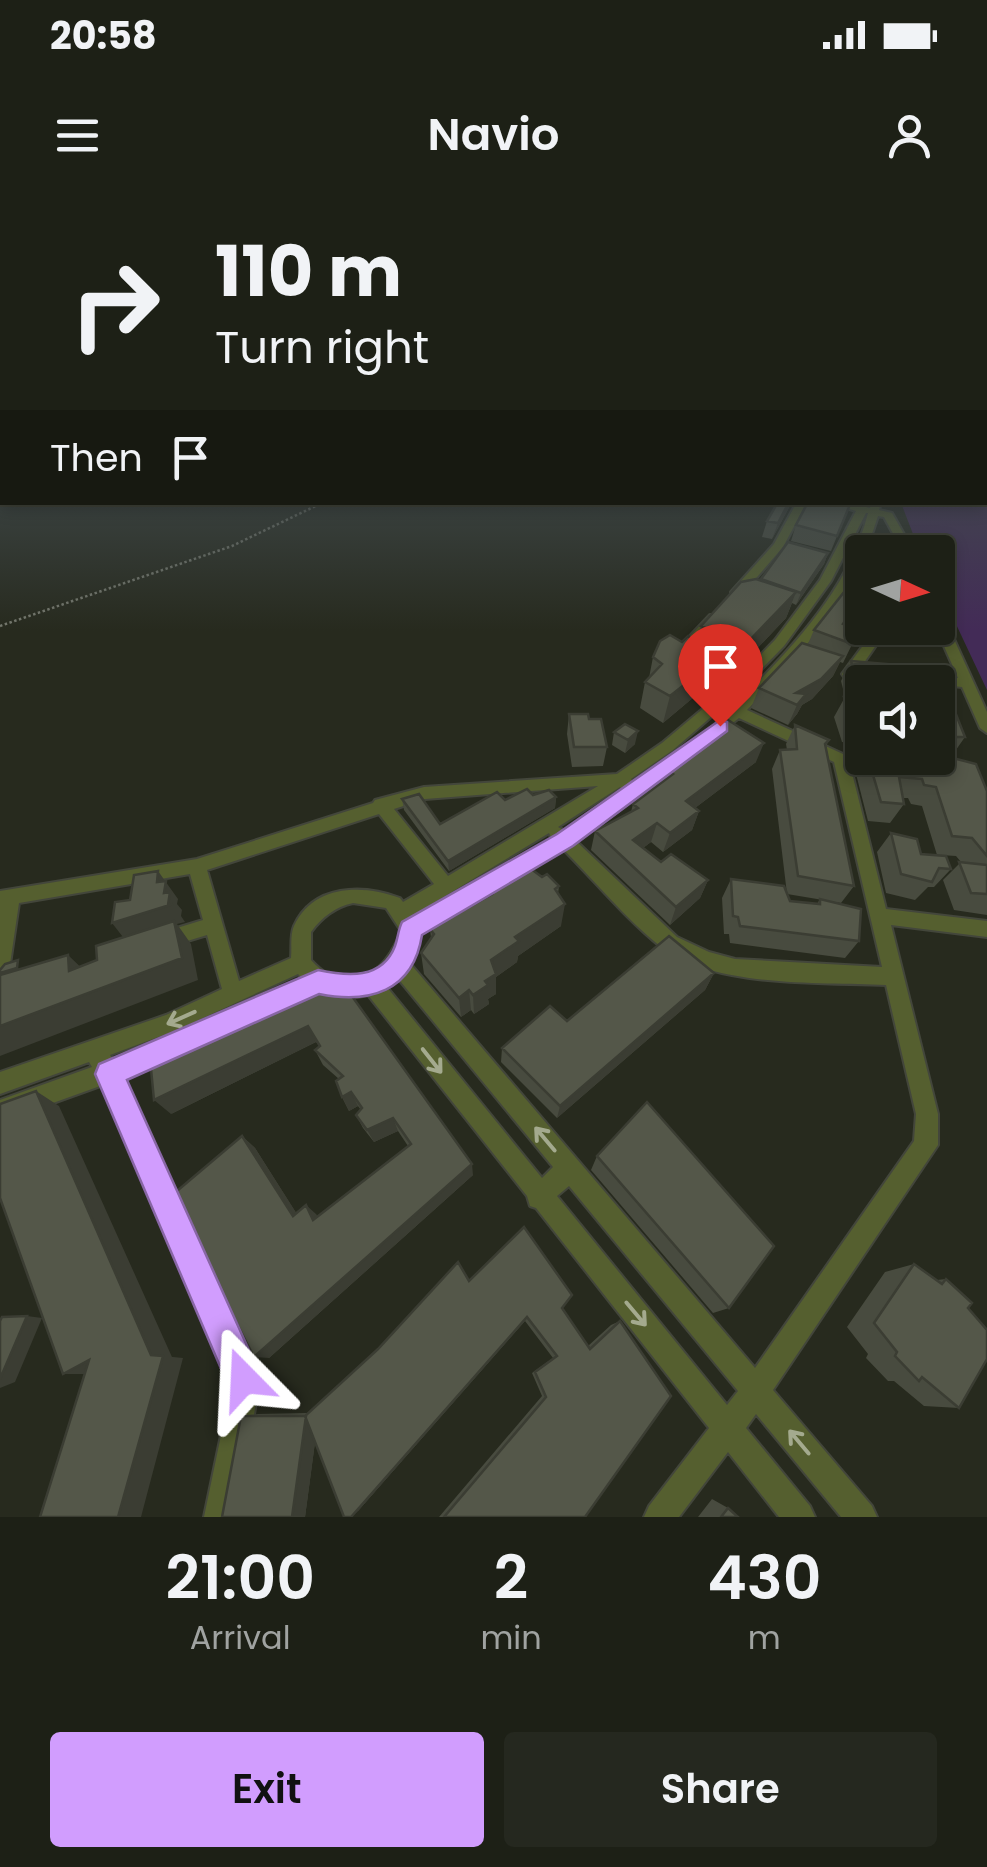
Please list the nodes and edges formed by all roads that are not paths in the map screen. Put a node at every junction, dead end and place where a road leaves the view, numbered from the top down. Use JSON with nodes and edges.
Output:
{"nodes":[{"id":1,"x":799,"y":507,"type":"edge"},
{"id":2,"x":869,"y":507,"type":"edge"},
{"id":3,"x":873,"y":507,"type":"edge"},
{"id":4,"x":900,"y":535,"type":"edge"},
{"id":5,"x":779,"y":546,"type":"junction"},
{"id":6,"x":794,"y":549,"type":"edge"},
{"id":7,"x":737,"y":593,"type":"junction"},
{"id":8,"x":753,"y":599,"type":"edge"},
{"id":9,"x":814,"y":608,"type":"junction"},
{"id":10,"x":786,"y":609,"type":"edge"},
{"id":11,"x":950,"y":645,"type":"edge"},
{"id":12,"x":789,"y":646,"type":"junction"},
{"id":13,"x":831,"y":666,"type":"edge"},
{"id":14,"x":845,"y":672,"type":"edge"},
{"id":15,"x":955,"y":682,"type":"edge"},
{"id":16,"x":967,"y":683,"type":"junction"},
{"id":17,"x":748,"y":689,"type":"junction"},
{"id":18,"x":737,"y":711,"type":"junction"},
{"id":19,"x":987,"y":728,"type":"edge"},
{"id":20,"x":703,"y":742,"type":"edge"},
{"id":21,"x":689,"y":752,"type":"edge"},
{"id":22,"x":841,"y":760,"type":"junction"},
{"id":23,"x":845,"y":760,"type":"edge"},
{"id":24,"x":622,"y":779,"type":"junction"},
{"id":25,"x":595,"y":780,"type":"junction"},
{"id":26,"x":632,"y":794,"type":"junction"},
{"id":27,"x":380,"y":804,"type":"junction"},
{"id":28,"x":601,"y":806,"type":"junction"},
{"id":29,"x":555,"y":841,"type":"junction"},
{"id":30,"x":197,"y":866,"type":"junction"},
{"id":31,"x":445,"y":886,"type":"junction"},
{"id":32,"x":5,"y":898,"type":"edge"},
{"id":33,"x":882,"y":916,"type":"junction"},
{"id":34,"x":406,"y":921,"type":"junction"},
{"id":35,"x":213,"y":924,"type":"junction"},
{"id":36,"x":987,"y":929,"type":"edge"},
{"id":37,"x":142,"y":948,"type":"edge"},
{"id":38,"x":301,"y":963,"type":"junction"},
{"id":39,"x":0,"y":964,"type":"edge"},
{"id":40,"x":399,"y":965,"type":"junction"},
{"id":41,"x":896,"y":978,"type":"junction"},
{"id":42,"x":372,"y":984,"type":"junction"},
{"id":43,"x":233,"y":994,"type":"junction"},
{"id":44,"x":194,"y":1038,"type":"edge"},
{"id":45,"x":94,"y":1050,"type":"junction"},
{"id":46,"x":109,"y":1074,"type":"junction"},
{"id":47,"x":0,"y":1083,"type":"edge"},
{"id":48,"x":0,"y":1111,"type":"edge"},
{"id":49,"x":570,"y":1168,"type":"junction"},
{"id":50,"x":539,"y":1197,"type":"junction"},
{"id":51,"x":756,"y":1391,"type":"junction"},
{"id":52,"x":730,"y":1427,"type":"junction"},
{"id":53,"x":220,"y":1517,"type":"edge"},
{"id":54,"x":660,"y":1517,"type":"edge"},
{"id":55,"x":799,"y":1517,"type":"edge"},
{"id":56,"x":862,"y":1517,"type":"edge"}],
"edges":[{"from":1,"to":5,"type":"street"},
{"from":2,"to":9,"type":"street"},
{"from":3,"to":4,"type":"street"},
{"from":5,"to":6,"type":"street"},
{"from":5,"to":7,"type":"street"},
{"from":7,"to":8,"type":"street"},
{"from":7,"to":17,"type":"street"},
{"from":9,"to":10,"type":"street"},
{"from":9,"to":12,"type":"street"},
{"from":9,"to":12,"type":"street"},
{"from":11,"to":16,"type":"street"},
{"from":12,"to":17,"type":"street"},
{"from":13,"to":14,"type":"street"},
{"from":15,"to":16,"type":"street"},
{"from":16,"to":19,"type":"street"},
{"from":17,"to":18,"type":"street"},
{"from":17,"to":24,"type":"street"},
{"from":18,"to":20,"type":"street"},
{"from":18,"to":22,"type":"street"},
{"from":21,"to":26,"type":"street"},
{"from":22,"to":23,"type":"street"},
{"from":22,"to":33,"type":"street"},
{"from":24,"to":25,"type":"street"},
{"from":24,"to":26,"type":"street"},
{"from":24,"to":28,"type":"street"},
{"from":25,"to":27,"type":"street"},
{"from":25,"to":28,"type":"street"},
{"from":26,"to":28,"type":"street"},
{"from":27,"to":30,"type":"street"},
{"from":27,"to":31,"type":"street"},
{"from":28,"to":29,"type":"street"},
{"from":29,"to":31,"type":"street"},
{"from":29,"to":34,"type":"street"},
{"from":29,"to":41,"type":"street"},
{"from":30,"to":32,"type":"street"},
{"from":30,"to":35,"type":"street"},
{"from":31,"to":34,"type":"street"},
{"from":32,"to":39,"type":"street"},
{"from":33,"to":36,"type":"street"},
{"from":33,"to":41,"type":"street"},
{"from":34,"to":38,"type":"street"},
{"from":34,"to":40,"type":"street"},
{"from":35,"to":37,"type":"street"},
{"from":35,"to":43,"type":"street"},
{"from":38,"to":42,"type":"street"},
{"from":38,"to":43,"type":"street"},
{"from":40,"to":42,"type":"street"},
{"from":49,"to":40,"type":"street","one_way":true},
{"from":41,"to":51,"type":"street"},
{"from":42,"to":50,"type":"street","one_way":true},
{"from":43,"to":45,"type":"street","one_way":true},
{"from":44,"to":46,"type":"street"},
{"from":45,"to":46,"type":"street"},
{"from":45,"to":47,"type":"street"},
{"from":46,"to":48,"type":"street"},
{"from":46,"to":53,"type":"street"},
{"from":49,"to":50,"type":"street"},
{"from":49,"to":51,"type":"street"},
{"from":50,"to":52,"type":"street","one_way":true},
{"from":51,"to":52,"type":"street"},
{"from":56,"to":51,"type":"street","one_way":true},
{"from":52,"to":54,"type":"street"},
{"from":52,"to":55,"type":"street"}]}
